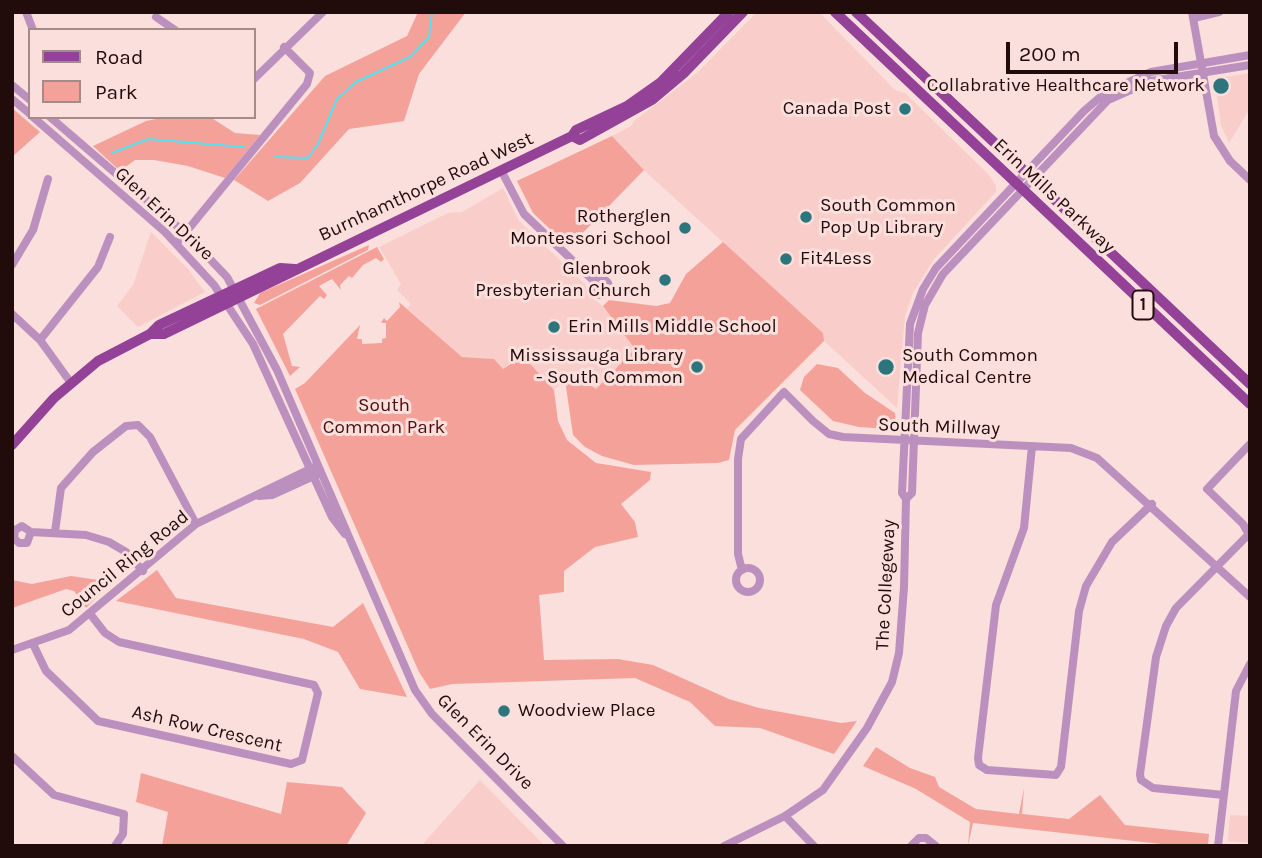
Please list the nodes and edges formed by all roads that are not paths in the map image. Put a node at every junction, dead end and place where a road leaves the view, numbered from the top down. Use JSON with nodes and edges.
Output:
{"nodes":[{"id":1,"x":323,"y":12,"type":"edge"},
{"id":2,"x":729,"y":12,"type":"edge"},
{"id":3,"x":743,"y":12,"type":"edge"},
{"id":4,"x":835,"y":12,"type":"edge"},
{"id":5,"x":856,"y":12,"type":"edge"},
{"id":6,"x":1219,"y":12,"type":"edge"},
{"id":7,"x":1193,"y":15,"type":"edge"},
{"id":8,"x":156,"y":17,"type":"dead end"},
{"id":9,"x":172,"y":28,"type":"edge"},
{"id":10,"x":284,"y":47,"type":"junction"},
{"id":11,"x":1250,"y":55,"type":"edge"},
{"id":12,"x":1201,"y":62,"type":"junction"},
{"id":13,"x":1250,"y":65,"type":"edge"},
{"id":14,"x":1203,"y":73,"type":"junction"},
{"id":15,"x":256,"y":77,"type":"edge"},
{"id":16,"x":12,"y":85,"type":"edge"},
{"id":17,"x":28,"y":98,"type":"edge"},
{"id":18,"x":12,"y":99,"type":"edge"},
{"id":19,"x":28,"y":113,"type":"edge"},
{"id":20,"x":35,"y":119,"type":"edge"},
{"id":21,"x":52,"y":119,"type":"edge"},
{"id":22,"x":572,"y":136,"type":"junction"},
{"id":23,"x":502,"y":172,"type":"junction"},
{"id":24,"x":1029,"y":176,"type":"junction"},
{"id":25,"x":48,"y":179,"type":"dead end"},
{"id":26,"x":1250,"y":180,"type":"edge"},
{"id":27,"x":1019,"y":187,"type":"junction"},
{"id":28,"x":185,"y":233,"type":"junction"},
{"id":29,"x":110,"y":237,"type":"dead end"},
{"id":30,"x":177,"y":243,"type":"junction"},
{"id":31,"x":12,"y":265,"type":"edge"},
{"id":32,"x":594,"y":282,"type":"dead end"},
{"id":33,"x":237,"y":294,"type":"junction"},
{"id":34,"x":225,"y":300,"type":"junction"},
{"id":35,"x":12,"y":314,"type":"edge"},
{"id":36,"x":40,"y":340,"type":"junction"},
{"id":37,"x":71,"y":383,"type":"junction"},
{"id":38,"x":1250,"y":384,"type":"edge"},
{"id":39,"x":1250,"y":404,"type":"edge"},
{"id":40,"x":904,"y":441,"type":"junction"},
{"id":41,"x":914,"y":441,"type":"junction"},
{"id":42,"x":12,"y":444,"type":"edge"},
{"id":43,"x":1250,"y":444,"type":"edge"},
{"id":44,"x":1032,"y":446,"type":"junction"},
{"id":45,"x":322,"y":468,"type":"junction"},
{"id":46,"x":312,"y":472,"type":"junction"},
{"id":47,"x":906,"y":499,"type":"junction"},
{"id":48,"x":1152,"y":504,"type":"junction"},
{"id":49,"x":196,"y":524,"type":"junction"},
{"id":50,"x":31,"y":532,"type":"dead end"},
{"id":51,"x":55,"y":532,"type":"junction"},
{"id":52,"x":1249,"y":533,"type":"edge"},
{"id":53,"x":347,"y":537,"type":"junction"},
{"id":54,"x":1216,"y":565,"type":"junction"},
{"id":55,"x":742,"y":569,"type":"dead end"},
{"id":56,"x":142,"y":571,"type":"junction"},
{"id":57,"x":1250,"y":597,"type":"edge"},
{"id":58,"x":91,"y":615,"type":"junction"},
{"id":59,"x":33,"y":644,"type":"junction"},
{"id":60,"x":12,"y":650,"type":"edge"},
{"id":61,"x":1250,"y":664,"type":"edge"},
{"id":62,"x":12,"y":756,"type":"edge"},
{"id":63,"x":1224,"y":795,"type":"junction"},
{"id":64,"x":785,"y":816,"type":"junction"},
{"id":65,"x":115,"y":846,"type":"edge"},
{"id":66,"x":563,"y":846,"type":"edge"},
{"id":67,"x":724,"y":846,"type":"edge"},
{"id":68,"x":814,"y":846,"type":"edge"},
{"id":69,"x":911,"y":846,"type":"edge"},
{"id":70,"x":936,"y":846,"type":"edge"},
{"id":71,"x":1218,"y":846,"type":"edge"}],
"edges":[{"from":1,"to":10,"type":"street"},
{"from":2,"to":22,"type":"main road","name":"Burnhamthorpe Road West"},
{"from":3,"to":22,"type":"main road","name":"Burnhamthorpe Road West"},
{"from":4,"to":27,"type":"main road","name":"Erin Mills Parkway","number":"1"},
{"from":5,"to":24,"type":"main road","name":"Erin Mills Parkway","number":"1"},
{"from":6,"to":7,"type":"street"},
{"from":7,"to":12,"type":"street"},
{"from":8,"to":9,"type":"street"},
{"from":10,"to":15,"type":"street"},
{"from":10,"to":28,"type":"street"},
{"from":11,"to":12,"type":"street","name":"The Collegeway"},
{"from":12,"to":14,"type":"street"},
{"from":12,"to":24,"type":"street","name":"The Collegeway"},
{"from":13,"to":14,"type":"street","name":"The Collegeway"},
{"from":14,"to":24,"type":"street","name":"The Collegeway"},
{"from":14,"to":26,"type":"street"},
{"from":16,"to":17,"type":"street"},
{"from":18,"to":19,"type":"street","name":"Glen Erin Drive"},
{"from":20,"to":30,"type":"street","name":"Glen Erin Drive"},
{"from":21,"to":28,"type":"street","name":"Glen Erin Drive"},
{"from":22,"to":23,"type":"main road","name":"Burnhamthorpe Road West"},
{"from":23,"to":32,"type":"street"},
{"from":23,"to":33,"type":"main road","name":"Burnhamthorpe Road West"},
{"from":24,"to":27,"type":"street","name":"The Collegeway"},
{"from":24,"to":38,"type":"main road","name":"Erin Mills Parkway","number":"1"},
{"from":25,"to":31,"type":"street"},
{"from":27,"to":39,"type":"main road","name":"Erin Mills Parkway","number":"1"},
{"from":27,"to":40,"type":"street","name":"The Collegeway"},
{"from":27,"to":41,"type":"street","name":"The Collegeway"},
{"from":28,"to":30,"type":"street"},
{"from":28,"to":33,"type":"street","name":"Glen Erin Drive"},
{"from":29,"to":36,"type":"street"},
{"from":30,"to":34,"type":"street","name":"Glen Erin Drive"},
{"from":33,"to":34,"type":"main road","name":"Burnhamthorpe Road West"},
{"from":33,"to":45,"type":"street","name":"Glen Erin Drive"},
{"from":34,"to":37,"type":"main road","name":"Burnhamthorpe Road West"},
{"from":34,"to":46,"type":"street","name":"Glen Erin Drive"},
{"from":35,"to":36,"type":"street"},
{"from":36,"to":37,"type":"street"},
{"from":37,"to":42,"type":"main road","name":"Burnhamthorpe Road West"},
{"from":40,"to":41,"type":"street","name":"South Millway"},
{"from":40,"to":47,"type":"street","name":"The Collegeway"},
{"from":40,"to":55,"type":"street","name":"South Millway"},
{"from":41,"to":44,"type":"street","name":"South Millway"},
{"from":41,"to":47,"type":"street","name":"The Collegeway"},
{"from":43,"to":52,"type":"street"},
{"from":44,"to":48,"type":"street","name":"South Millway"},
{"from":44,"to":48,"type":"street"},
{"from":45,"to":46,"type":"street","name":"Council Ring Road"},
{"from":45,"to":53,"type":"street","name":"Glen Erin Drive"},
{"from":46,"to":49,"type":"street","name":"Council Ring Road"},
{"from":46,"to":53,"type":"street","name":"Glen Erin Drive"},
{"from":47,"to":64,"type":"street","name":"The Collegeway"},
{"from":48,"to":54,"type":"street","name":"South Millway"},
{"from":49,"to":51,"type":"street"},
{"from":49,"to":56,"type":"street","name":"Council Ring Road"},
{"from":50,"to":51,"type":"street"},
{"from":51,"to":56,"type":"street"},
{"from":52,"to":54,"type":"street"},
{"from":53,"to":66,"type":"street","name":"Glen Erin Drive"},
{"from":54,"to":57,"type":"street","name":"South Millway"},
{"from":54,"to":63,"type":"street"},
{"from":56,"to":58,"type":"street","name":"Council Ring Road"},
{"from":58,"to":59,"type":"street","name":"Council Ring Road"},
{"from":58,"to":59,"type":"street","name":"Ash Row Crescent"},
{"from":59,"to":60,"type":"street","name":"Council Ring Road"},
{"from":61,"to":63,"type":"street"},
{"from":62,"to":65,"type":"street"},
{"from":63,"to":71,"type":"street"},
{"from":64,"to":67,"type":"street","name":"The Collegeway"},
{"from":64,"to":68,"type":"street"},
{"from":69,"to":70,"type":"street"}]}
